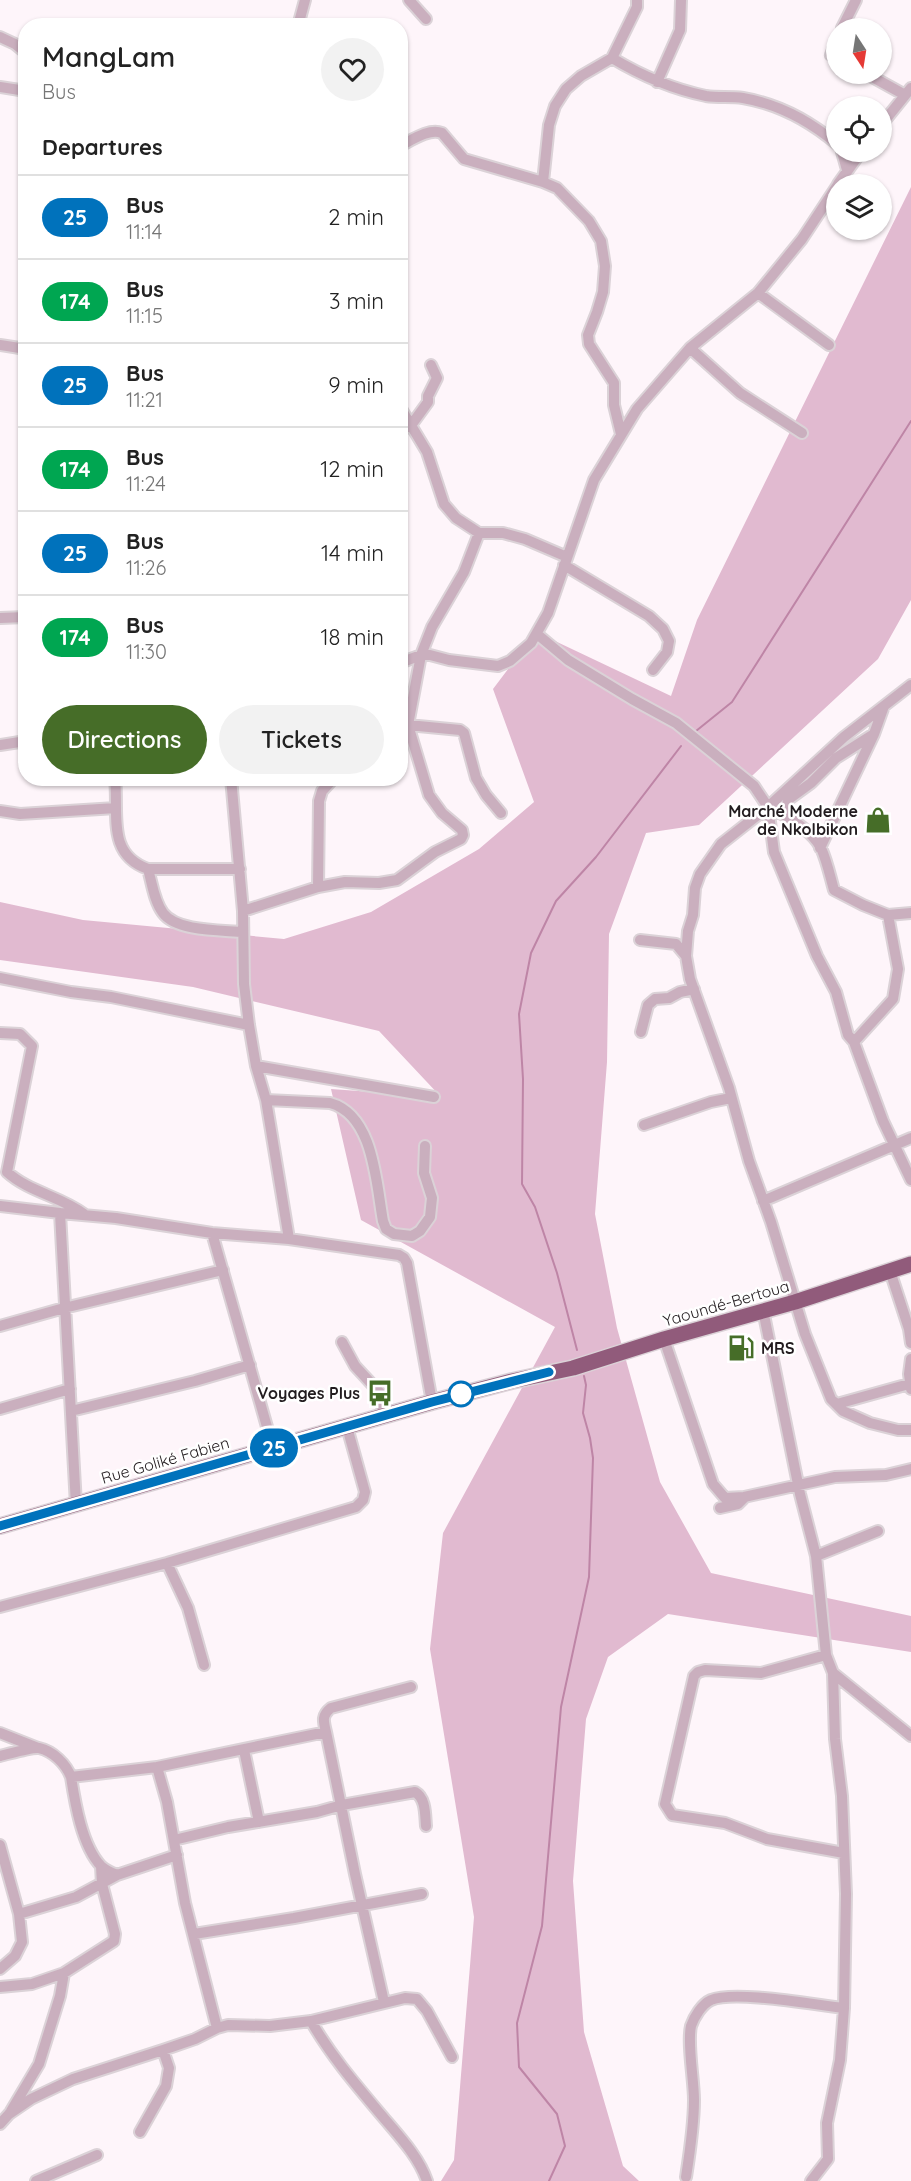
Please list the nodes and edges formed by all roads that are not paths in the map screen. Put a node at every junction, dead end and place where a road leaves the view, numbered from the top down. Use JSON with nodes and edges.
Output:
{"nodes":[{"id":1,"x":305,"y":0,"type":"edge"},
{"id":2,"x":409,"y":0,"type":"edge"},
{"id":3,"x":637,"y":0,"type":"edge"},
{"id":4,"x":681,"y":0,"type":"edge"},
{"id":5,"x":856,"y":0,"type":"edge"},
{"id":6,"x":300,"y":18,"type":"edge"},
{"id":7,"x":847,"y":18,"type":"edge"},
{"id":8,"x":426,"y":19,"type":"dead end"},
{"id":9,"x":0,"y":37,"type":"edge"},
{"id":10,"x":18,"y":46,"type":"edge"},
{"id":11,"x":612,"y":58,"type":"junction"},
{"id":12,"x":657,"y":82,"type":"junction"},
{"id":13,"x":891,"y":84,"type":"edge"},
{"id":14,"x":0,"y":87,"type":"edge"},
{"id":15,"x":18,"y":90,"type":"edge"},
{"id":16,"x":908,"y":91,"type":"edge"},
{"id":17,"x":892,"y":111,"type":"edge"},
{"id":18,"x":826,"y":135,"type":"edge"},
{"id":19,"x":408,"y":143,"type":"edge"},
{"id":20,"x":845,"y":162,"type":"edge"},
{"id":21,"x":853,"y":162,"type":"edge"},
{"id":22,"x":847,"y":170,"type":"junction"},
{"id":23,"x":845,"y":174,"type":"edge"},
{"id":24,"x":543,"y":182,"type":"junction"},
{"id":25,"x":826,"y":203,"type":"edge"},
{"id":26,"x":758,"y":293,"type":"junction"},
{"id":27,"x":0,"y":345,"type":"edge"},
{"id":28,"x":829,"y":345,"type":"dead end"},
{"id":29,"x":18,"y":348,"type":"edge"},
{"id":30,"x":690,"y":348,"type":"junction"},
{"id":31,"x":430,"y":365,"type":"dead end"},
{"id":32,"x":408,"y":418,"type":"edge"},
{"id":33,"x":412,"y":424,"type":"junction"},
{"id":34,"x":408,"y":426,"type":"edge"},
{"id":35,"x":802,"y":433,"type":"dead end"},
{"id":36,"x":621,"y":434,"type":"junction"},
{"id":37,"x":479,"y":533,"type":"junction"},
{"id":38,"x":566,"y":561,"type":"junction"},
{"id":39,"x":18,"y":617,"type":"edge"},
{"id":40,"x":0,"y":618,"type":"edge"},
{"id":41,"x":537,"y":634,"type":"junction"},
{"id":42,"x":421,"y":655,"type":"junction"},
{"id":43,"x":408,"y":660,"type":"edge"},
{"id":44,"x":653,"y":670,"type":"dead end"},
{"id":45,"x":911,"y":685,"type":"edge"},
{"id":46,"x":884,"y":706,"type":"junction"},
{"id":47,"x":408,"y":725,"type":"junction"},
{"id":48,"x":874,"y":734,"type":"junction"},
{"id":49,"x":18,"y":742,"type":"edge"},
{"id":50,"x":0,"y":745,"type":"edge"},
{"id":51,"x":115,"y":786,"type":"edge"},
{"id":52,"x":232,"y":786,"type":"edge"},
{"id":53,"x":327,"y":786,"type":"edge"},
{"id":54,"x":768,"y":807,"type":"junction"},
{"id":55,"x":116,"y":808,"type":"junction"},
{"id":56,"x":0,"y":811,"type":"edge"},
{"id":57,"x":501,"y":813,"type":"dead end"},
{"id":58,"x":783,"y":814,"type":"junction"},
{"id":59,"x":820,"y":848,"type":"junction"},
{"id":60,"x":148,"y":869,"type":"junction"},
{"id":61,"x":240,"y":869,"type":"junction"},
{"id":62,"x":318,"y":887,"type":"junction"},
{"id":63,"x":243,"y":911,"type":"junction"},
{"id":64,"x":911,"y":913,"type":"edge"},
{"id":65,"x":888,"y":915,"type":"junction"},
{"id":66,"x":243,"y":932,"type":"junction"},
{"id":67,"x":640,"y":940,"type":"dead end"},
{"id":68,"x":687,"y":956,"type":"junction"},
{"id":69,"x":0,"y":978,"type":"edge"},
{"id":70,"x":694,"y":989,"type":"junction"},
{"id":71,"x":249,"y":1025,"type":"junction"},
{"id":72,"x":641,"y":1032,"type":"dead end"},
{"id":73,"x":0,"y":1033,"type":"edge"},
{"id":74,"x":854,"y":1042,"type":"junction"},
{"id":75,"x":256,"y":1066,"type":"junction"},
{"id":76,"x":434,"y":1097,"type":"dead end"},
{"id":77,"x":731,"y":1098,"type":"junction"},
{"id":78,"x":266,"y":1100,"type":"junction"},
{"id":79,"x":644,"y":1125,"type":"dead end"},
{"id":80,"x":911,"y":1138,"type":"edge"},
{"id":81,"x":425,"y":1146,"type":"dead end"},
{"id":82,"x":894,"y":1146,"type":"junction"},
{"id":83,"x":911,"y":1180,"type":"edge"},
{"id":84,"x":763,"y":1201,"type":"junction"},
{"id":85,"x":0,"y":1206,"type":"edge"},
{"id":86,"x":60,"y":1213,"type":"junction"},
{"id":87,"x":84,"y":1215,"type":"junction"},
{"id":88,"x":212,"y":1233,"type":"junction"},
{"id":89,"x":289,"y":1239,"type":"junction"},
{"id":90,"x":911,"y":1264,"type":"edge"},
{"id":91,"x":223,"y":1270,"type":"junction"},
{"id":92,"x":890,"y":1271,"type":"junction"},
{"id":93,"x":795,"y":1302,"type":"junction"},
{"id":94,"x":64,"y":1308,"type":"junction"},
{"id":95,"x":763,"y":1310,"type":"junction"},
{"id":96,"x":0,"y":1326,"type":"edge"},
{"id":97,"x":664,"y":1339,"type":"junction"},
{"id":98,"x":342,"y":1342,"type":"dead end"},
{"id":99,"x":911,"y":1343,"type":"edge"},
{"id":100,"x":911,"y":1359,"type":"edge"},
{"id":101,"x":250,"y":1365,"type":"junction"},
{"id":102,"x":549,"y":1372,"type":"joint"},
{"id":103,"x":910,"y":1386,"type":"edge"},
{"id":104,"x":70,"y":1389,"type":"junction"},
{"id":105,"x":432,"y":1402,"type":"junction"},
{"id":106,"x":837,"y":1404,"type":"junction"},
{"id":107,"x":0,"y":1408,"type":"edge"},
{"id":108,"x":71,"y":1411,"type":"junction"},
{"id":109,"x":384,"y":1417,"type":"junction"},
{"id":110,"x":347,"y":1427,"type":"junction"},
{"id":111,"x":911,"y":1430,"type":"edge"},
{"id":112,"x":273,"y":1448,"type":"junction"},
{"id":113,"x":911,"y":1469,"type":"edge"},
{"id":114,"x":799,"y":1484,"type":"junction"},
{"id":115,"x":744,"y":1497,"type":"junction"},
{"id":116,"x":76,"y":1505,"type":"junction"},
{"id":117,"x":720,"y":1508,"type":"dead end"},
{"id":118,"x":0,"y":1526,"type":"edge"},
{"id":119,"x":878,"y":1531,"type":"dead end"},
{"id":120,"x":816,"y":1556,"type":"junction"},
{"id":121,"x":167,"y":1563,"type":"junction"},
{"id":122,"x":0,"y":1607,"type":"edge"},
{"id":123,"x":826,"y":1655,"type":"junction"},
{"id":124,"x":204,"y":1665,"type":"dead end"},
{"id":125,"x":833,"y":1673,"type":"junction"},
{"id":126,"x":411,"y":1687,"type":"dead end"},
{"id":127,"x":326,"y":1731,"type":"junction"},
{"id":128,"x":0,"y":1733,"type":"edge"},
{"id":129,"x":911,"y":1736,"type":"edge"},
{"id":130,"x":38,"y":1748,"type":"junction"},
{"id":131,"x":244,"y":1750,"type":"junction"},
{"id":132,"x":0,"y":1756,"type":"edge"},
{"id":133,"x":157,"y":1767,"type":"junction"},
{"id":134,"x":71,"y":1777,"type":"junction"},
{"id":135,"x":342,"y":1805,"type":"junction"},
{"id":136,"x":260,"y":1822,"type":"junction"},
{"id":137,"x":426,"y":1826,"type":"dead end"},
{"id":138,"x":174,"y":1840,"type":"junction"},
{"id":139,"x":0,"y":1845,"type":"edge"},
{"id":140,"x":844,"y":1853,"type":"junction"},
{"id":141,"x":177,"y":1855,"type":"junction"},
{"id":142,"x":101,"y":1866,"type":"junction"},
{"id":143,"x":117,"y":1875,"type":"junction"},
{"id":144,"x":102,"y":1884,"type":"junction"},
{"id":145,"x":422,"y":1894,"type":"dead end"},
{"id":146,"x":363,"y":1904,"type":"junction"},
{"id":147,"x":19,"y":1914,"type":"junction"},
{"id":148,"x":194,"y":1934,"type":"junction"},
{"id":149,"x":0,"y":1969,"type":"edge"},
{"id":150,"x":64,"y":1973,"type":"junction"},
{"id":151,"x":0,"y":1987,"type":"edge"},
{"id":152,"x":384,"y":2002,"type":"junction"},
{"id":153,"x":844,"y":2008,"type":"junction"},
{"id":154,"x":311,"y":2021,"type":"junction"},
{"id":155,"x":217,"y":2028,"type":"junction"},
{"id":156,"x":163,"y":2050,"type":"junction"},
{"id":157,"x":452,"y":2057,"type":"dead end"},
{"id":158,"x":9,"y":2114,"type":"junction"},
{"id":159,"x":0,"y":2124,"type":"edge"},
{"id":160,"x":140,"y":2132,"type":"dead end"},
{"id":161,"x":97,"y":2155,"type":"dead end"},
{"id":162,"x":686,"y":2177,"type":"dead end"},
{"id":163,"x":36,"y":2181,"type":"edge"},
{"id":164,"x":427,"y":2181,"type":"edge"},
{"id":165,"x":811,"y":2181,"type":"edge"}],
"edges":[{"from":1,"to":6,"type":"street"},
{"from":2,"to":8,"type":"street"},
{"from":3,"to":11,"type":"street"},
{"from":4,"to":12,"type":"street"},
{"from":5,"to":7,"type":"street"},
{"from":9,"to":10,"type":"street"},
{"from":11,"to":12,"type":"street"},
{"from":11,"to":24,"type":"street"},
{"from":12,"to":18,"type":"street"},
{"from":13,"to":16,"type":"street"},
{"from":14,"to":15,"type":"street"},
{"from":16,"to":17,"type":"street"},
{"from":19,"to":24,"type":"street"},
{"from":20,"to":22,"type":"street"},
{"from":21,"to":22,"type":"street"},
{"from":22,"to":23,"type":"street"},
{"from":24,"to":36,"type":"street"},
{"from":25,"to":26,"type":"street"},
{"from":26,"to":28,"type":"street"},
{"from":26,"to":30,"type":"street"},
{"from":27,"to":29,"type":"street"},
{"from":30,"to":35,"type":"street"},
{"from":30,"to":36,"type":"street"},
{"from":31,"to":33,"type":"street"},
{"from":32,"to":33,"type":"street"},
{"from":33,"to":34,"type":"street"},
{"from":33,"to":37,"type":"street"},
{"from":36,"to":38,"type":"street"},
{"from":37,"to":38,"type":"street"},
{"from":37,"to":42,"type":"street"},
{"from":38,"to":41,"type":"street"},
{"from":38,"to":44,"type":"street"},
{"from":39,"to":40,"type":"street"},
{"from":41,"to":42,"type":"street"},
{"from":41,"to":54,"type":"street"},
{"from":42,"to":43,"type":"street"},
{"from":42,"to":47,"type":"street"},
{"from":45,"to":46,"type":"street"},
{"from":46,"to":48,"type":"street"},
{"from":46,"to":54,"type":"street"},
{"from":47,"to":57,"type":"street"},
{"from":47,"to":62,"type":"street"},
{"from":48,"to":58,"type":"street"},
{"from":48,"to":59,"type":"street"},
{"from":49,"to":50,"type":"street"},
{"from":51,"to":55,"type":"street"},
{"from":52,"to":61,"type":"street"},
{"from":53,"to":62,"type":"street"},
{"from":54,"to":58,"type":"street"},
{"from":54,"to":68,"type":"street"},
{"from":54,"to":74,"type":"street"},
{"from":55,"to":56,"type":"street"},
{"from":55,"to":60,"type":"street"},
{"from":58,"to":59,"type":"street"},
{"from":59,"to":65,"type":"street"},
{"from":60,"to":61,"type":"street"},
{"from":60,"to":66,"type":"street"},
{"from":61,"to":63,"type":"street"},
{"from":62,"to":63,"type":"street"},
{"from":63,"to":66,"type":"street"},
{"from":64,"to":65,"type":"street"},
{"from":65,"to":74,"type":"street"},
{"from":66,"to":71,"type":"street"},
{"from":67,"to":68,"type":"street"},
{"from":68,"to":70,"type":"street"},
{"from":69,"to":71,"type":"street"},
{"from":70,"to":72,"type":"street"},
{"from":70,"to":77,"type":"street"},
{"from":71,"to":75,"type":"street"},
{"from":73,"to":87,"type":"street"},
{"from":74,"to":82,"type":"street"},
{"from":75,"to":76,"type":"street"},
{"from":75,"to":78,"type":"street"},
{"from":77,"to":79,"type":"street"},
{"from":77,"to":84,"type":"street"},
{"from":78,"to":81,"type":"street"},
{"from":78,"to":89,"type":"street"},
{"from":80,"to":82,"type":"street"},
{"from":82,"to":83,"type":"street"},
{"from":82,"to":84,"type":"street"},
{"from":84,"to":93,"type":"street"},
{"from":85,"to":86,"type":"street"},
{"from":86,"to":87,"type":"street"},
{"from":86,"to":94,"type":"street"},
{"from":87,"to":88,"type":"street"},
{"from":88,"to":89,"type":"street"},
{"from":88,"to":91,"type":"street"},
{"from":89,"to":105,"type":"street"},
{"from":90,"to":92,"type":"highway","name":"Yaoundé-Bertoua"},
{"from":91,"to":94,"type":"street"},
{"from":91,"to":101,"type":"street"},
{"from":92,"to":93,"type":"highway","name":"Yaoundé-Bertoua"},
{"from":92,"to":99,"type":"street"},
{"from":93,"to":95,"type":"highway","name":"Yaoundé-Bertoua"},
{"from":93,"to":106,"type":"street"},
{"from":94,"to":96,"type":"street"},
{"from":94,"to":104,"type":"street"},
{"from":95,"to":97,"type":"highway","name":"Yaoundé-Bertoua"},
{"from":95,"to":114,"type":"street"},
{"from":97,"to":102,"type":"highway","name":"Yaoundé-Bertoua"},
{"from":97,"to":115,"type":"street"},
{"from":98,"to":109,"type":"street"},
{"from":100,"to":103,"type":"street"},
{"from":101,"to":108,"type":"street"},
{"from":101,"to":112,"type":"street"},
{"from":102,"to":105,"type":"highway","name":"Rue Goliké Fabien"},
{"from":103,"to":106,"type":"street"},
{"from":104,"to":107,"type":"street"},
{"from":104,"to":108,"type":"street"},
{"from":105,"to":109,"type":"highway","name":"Rue Goliké Fabien"},
{"from":106,"to":111,"type":"street"},
{"from":108,"to":116,"type":"street"},
{"from":109,"to":110,"type":"highway","name":"Rue Goliké Fabien"},
{"from":110,"to":112,"type":"highway","name":"Rue Goliké Fabien"},
{"from":110,"to":121,"type":"street"},
{"from":112,"to":116,"type":"highway","name":"Rue Goliké Fabien"},
{"from":113,"to":114,"type":"street"},
{"from":114,"to":115,"type":"street"},
{"from":114,"to":120,"type":"street"},
{"from":115,"to":117,"type":"street"},
{"from":116,"to":118,"type":"highway","name":"Rue Goliké Fabien"},
{"from":119,"to":120,"type":"street"},
{"from":120,"to":123,"type":"street"},
{"from":121,"to":122,"type":"street"},
{"from":121,"to":124,"type":"street"},
{"from":123,"to":125,"type":"street"},
{"from":123,"to":140,"type":"street"},
{"from":125,"to":129,"type":"street"},
{"from":125,"to":140,"type":"street"},
{"from":126,"to":127,"type":"street"},
{"from":127,"to":131,"type":"street"},
{"from":127,"to":135,"type":"street"},
{"from":128,"to":130,"type":"street"},
{"from":130,"to":132,"type":"street"},
{"from":130,"to":134,"type":"street"},
{"from":131,"to":133,"type":"street"},
{"from":131,"to":136,"type":"street"},
{"from":133,"to":134,"type":"street"},
{"from":133,"to":138,"type":"street"},
{"from":134,"to":142,"type":"street"},
{"from":135,"to":136,"type":"street"},
{"from":135,"to":137,"type":"street"},
{"from":135,"to":146,"type":"street"},
{"from":136,"to":138,"type":"street"},
{"from":138,"to":141,"type":"street"},
{"from":139,"to":147,"type":"street"},
{"from":140,"to":153,"type":"street"},
{"from":141,"to":143,"type":"street"},
{"from":141,"to":148,"type":"street"},
{"from":142,"to":143,"type":"street"},
{"from":142,"to":144,"type":"street"},
{"from":143,"to":144,"type":"street"},
{"from":144,"to":147,"type":"street"},
{"from":144,"to":150,"type":"street"},
{"from":145,"to":146,"type":"street"},
{"from":146,"to":148,"type":"street"},
{"from":146,"to":152,"type":"street"},
{"from":147,"to":149,"type":"street"},
{"from":148,"to":155,"type":"street"},
{"from":150,"to":151,"type":"street"},
{"from":150,"to":158,"type":"street"},
{"from":152,"to":154,"type":"street"},
{"from":152,"to":157,"type":"street"},
{"from":153,"to":162,"type":"street"},
{"from":153,"to":165,"type":"street"},
{"from":154,"to":155,"type":"street"},
{"from":154,"to":164,"type":"street"},
{"from":155,"to":156,"type":"street"},
{"from":156,"to":158,"type":"street"},
{"from":156,"to":160,"type":"street"},
{"from":158,"to":159,"type":"street"},
{"from":161,"to":163,"type":"street"}]}
